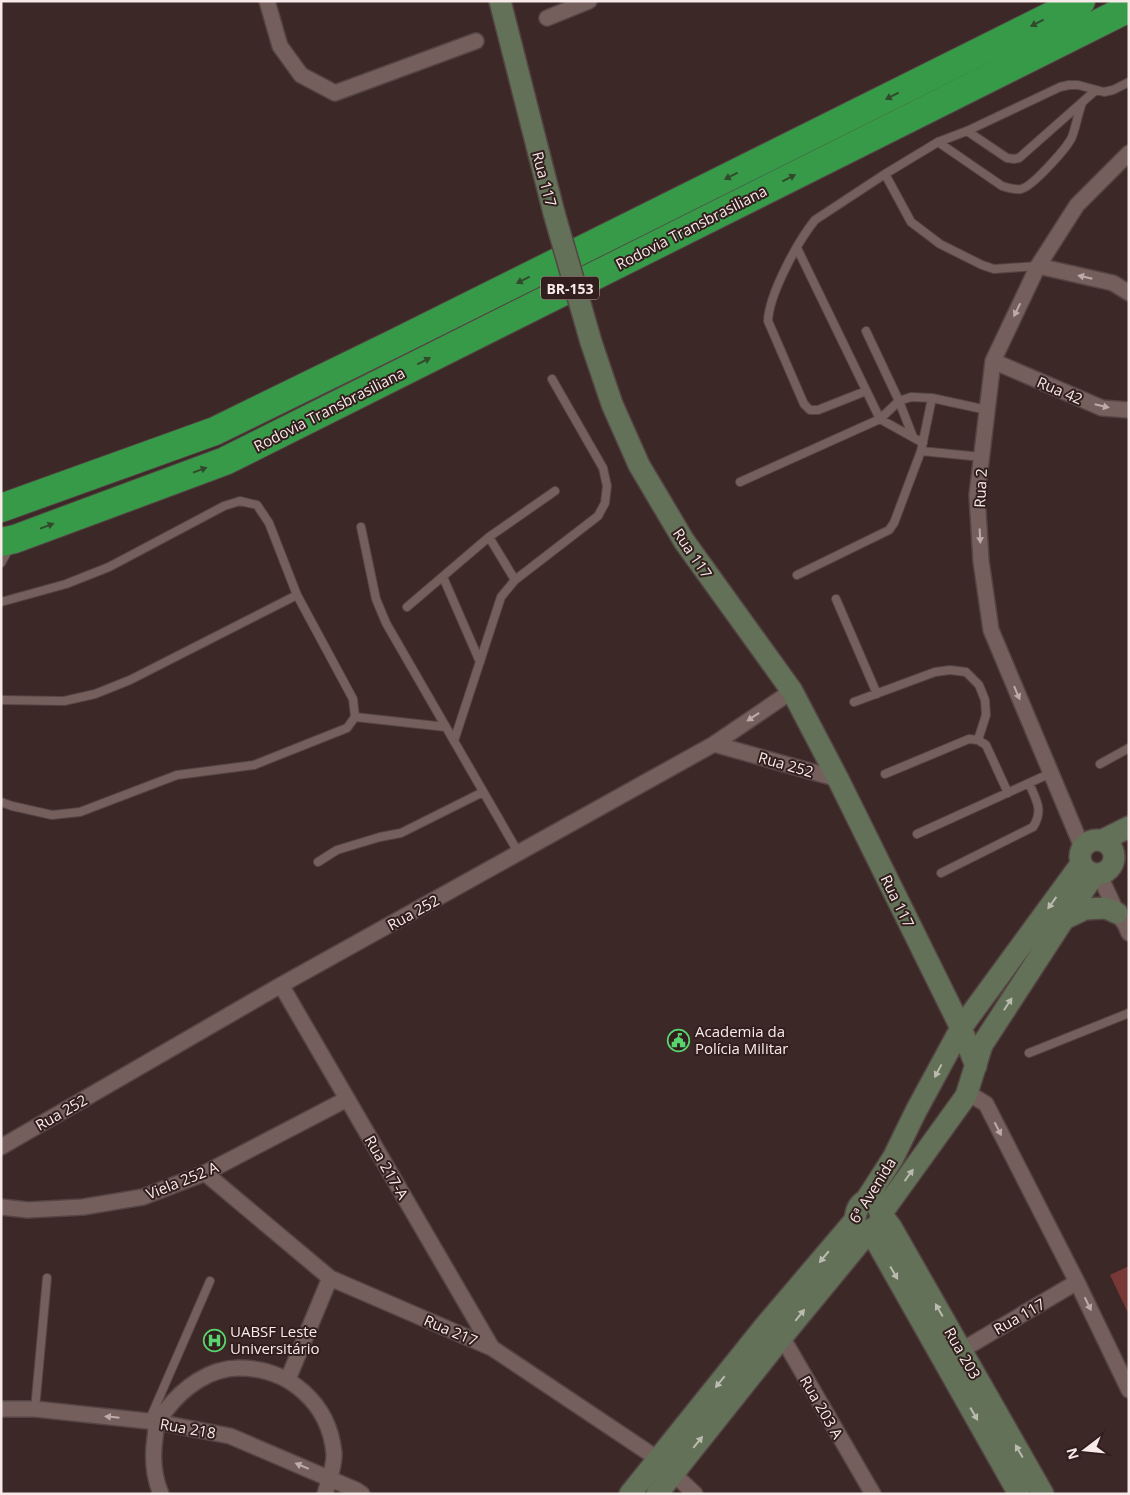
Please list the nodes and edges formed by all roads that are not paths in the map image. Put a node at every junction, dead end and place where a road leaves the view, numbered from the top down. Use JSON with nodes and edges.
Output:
{"nodes":[{"id":1,"x":267,"y":1,"type":"edge"},
{"id":2,"x":500,"y":1,"type":"edge"},
{"id":3,"x":589,"y":1,"type":"edge"},
{"id":4,"x":1081,"y":1,"type":"edge"},
{"id":5,"x":1129,"y":8,"type":"edge"},
{"id":6,"x":548,"y":18,"type":"dead end"},
{"id":7,"x":476,"y":41,"type":"dead end"},
{"id":8,"x":1129,"y":82,"type":"edge"},
{"id":9,"x":1096,"y":90,"type":"junction"},
{"id":10,"x":1082,"y":103,"type":"junction"},
{"id":11,"x":967,"y":131,"type":"junction"},
{"id":12,"x":938,"y":142,"type":"junction"},
{"id":13,"x":1129,"y":153,"type":"edge"},
{"id":14,"x":885,"y":174,"type":"junction"},
{"id":15,"x":796,"y":248,"type":"junction"},
{"id":16,"x":1038,"y":266,"type":"junction"},
{"id":17,"x":1129,"y":293,"type":"edge"},
{"id":18,"x":866,"y":331,"type":"dead end"},
{"id":19,"x":993,"y":361,"type":"junction"},
{"id":20,"x":552,"y":378,"type":"dead end"},
{"id":21,"x":866,"y":391,"type":"junction"},
{"id":22,"x":932,"y":398,"type":"junction"},
{"id":23,"x":899,"y":402,"type":"junction"},
{"id":24,"x":987,"y":410,"type":"junction"},
{"id":25,"x":1129,"y":410,"type":"edge"},
{"id":26,"x":880,"y":419,"type":"junction"},
{"id":27,"x":913,"y":437,"type":"junction"},
{"id":28,"x":922,"y":447,"type":"junction"},
{"id":29,"x":982,"y":457,"type":"junction"},
{"id":30,"x":740,"y":482,"type":"dead end"},
{"id":31,"x":555,"y":491,"type":"dead end"},
{"id":32,"x":1,"y":508,"type":"edge"},
{"id":33,"x":361,"y":527,"type":"dead end"},
{"id":34,"x":489,"y":537,"type":"junction"},
{"id":35,"x":8,"y":540,"type":"edge"},
{"id":36,"x":1,"y":563,"type":"edge"},
{"id":37,"x":798,"y":575,"type":"dead end"},
{"id":38,"x":442,"y":577,"type":"junction"},
{"id":39,"x":515,"y":580,"type":"junction"},
{"id":40,"x":297,"y":595,"type":"junction"},
{"id":41,"x":836,"y":599,"type":"dead end"},
{"id":42,"x":1,"y":601,"type":"edge"},
{"id":43,"x":408,"y":607,"type":"dead end"},
{"id":44,"x":480,"y":662,"type":"junction"},
{"id":45,"x":792,"y":691,"type":"junction"},
{"id":46,"x":876,"y":694,"type":"junction"},
{"id":47,"x":1,"y":700,"type":"edge"},
{"id":48,"x":854,"y":702,"type":"dead end"},
{"id":49,"x":355,"y":717,"type":"junction"},
{"id":50,"x":446,"y":728,"type":"junction"},
{"id":51,"x":978,"y":740,"type":"junction"},
{"id":52,"x":454,"y":741,"type":"junction"},
{"id":53,"x":714,"y":744,"type":"junction"},
{"id":54,"x":1129,"y":748,"type":"edge"},
{"id":55,"x":1100,"y":764,"type":"dead end"},
{"id":56,"x":1051,"y":773,"type":"junction"},
{"id":57,"x":884,"y":774,"type":"dead end"},
{"id":58,"x":838,"y":779,"type":"junction"},
{"id":59,"x":1028,"y":783,"type":"junction"},
{"id":60,"x":484,"y":792,"type":"junction"},
{"id":61,"x":1008,"y":793,"type":"junction"},
{"id":62,"x":1,"y":802,"type":"edge"},
{"id":63,"x":1129,"y":827,"type":"edge"},
{"id":64,"x":917,"y":834,"type":"dead end"},
{"id":65,"x":1108,"y":846,"type":"junction"},
{"id":66,"x":518,"y":852,"type":"junction"},
{"id":67,"x":318,"y":862,"type":"dead end"},
{"id":68,"x":1089,"y":865,"type":"junction"},
{"id":69,"x":941,"y":873,"type":"dead end"},
{"id":70,"x":1117,"y":913,"type":"junction"},
{"id":71,"x":1064,"y":919,"type":"junction"},
{"id":72,"x":1129,"y":933,"type":"edge"},
{"id":73,"x":282,"y":986,"type":"junction"},
{"id":74,"x":1129,"y":1013,"type":"edge"},
{"id":75,"x":961,"y":1028,"type":"junction"},
{"id":76,"x":982,"y":1045,"type":"junction"},
{"id":77,"x":1030,"y":1053,"type":"dead end"},
{"id":78,"x":976,"y":1066,"type":"junction"},
{"id":79,"x":966,"y":1096,"type":"junction"},
{"id":80,"x":347,"y":1099,"type":"junction"},
{"id":81,"x":1,"y":1147,"type":"edge"},
{"id":82,"x":205,"y":1173,"type":"junction"},
{"id":83,"x":1,"y":1207,"type":"edge"},
{"id":84,"x":868,"y":1216,"type":"junction"},
{"id":85,"x":47,"y":1278,"type":"dead end"},
{"id":86,"x":330,"y":1278,"type":"junction"},
{"id":87,"x":210,"y":1281,"type":"dead end"},
{"id":88,"x":1077,"y":1282,"type":"junction"},
{"id":89,"x":773,"y":1332,"type":"junction"},
{"id":90,"x":492,"y":1348,"type":"junction"},
{"id":91,"x":962,"y":1350,"type":"junction"},
{"id":92,"x":288,"y":1379,"type":"junction"},
{"id":93,"x":1129,"y":1390,"type":"edge"},
{"id":94,"x":1,"y":1409,"type":"edge"},
{"id":95,"x":36,"y":1410,"type":"junction"},
{"id":96,"x":153,"y":1422,"type":"junction"},
{"id":97,"x":658,"y":1459,"type":"junction"},
{"id":98,"x":674,"y":1472,"type":"junction"},
{"id":99,"x":330,"y":1478,"type":"junction"},
{"id":100,"x":161,"y":1494,"type":"edge"},
{"id":101,"x":324,"y":1494,"type":"edge"},
{"id":102,"x":362,"y":1494,"type":"edge"},
{"id":103,"x":630,"y":1494,"type":"edge"},
{"id":104,"x":657,"y":1494,"type":"edge"},
{"id":105,"x":696,"y":1494,"type":"edge"},
{"id":106,"x":873,"y":1494,"type":"edge"},
{"id":107,"x":1019,"y":1494,"type":"edge"},
{"id":108,"x":1043,"y":1494,"type":"edge"}],
"edges":[{"from":1,"to":7,"type":"street"},
{"from":2,"to":45,"type":"street","name":"Rua 117","bridge":true},
{"from":3,"to":6,"type":"street"},
{"from":4,"to":32,"type":"highway","name":"Rodovia Transbrasiliana","number":"BR-153","one_way":true},
{"from":35,"to":5,"type":"highway","name":"Rodovia Transbrasiliana","number":"BR-153","one_way":true},
{"from":8,"to":9,"type":"lane"},
{"from":9,"to":10,"type":"lane"},
{"from":9,"to":11,"type":"lane"},
{"from":10,"to":11,"type":"lane"},
{"from":10,"to":12,"type":"lane"},
{"from":11,"to":12,"type":"lane"},
{"from":12,"to":14,"type":"lane"},
{"from":13,"to":16,"type":"street","name":"Rua 2"},
{"from":14,"to":15,"type":"lane"},
{"from":14,"to":16,"type":"lane"},
{"from":15,"to":21,"type":"lane"},
{"from":15,"to":21,"type":"lane"},
{"from":17,"to":16,"type":"street","one_way":true},
{"from":16,"to":19,"type":"street","name":"Rua 2","one_way":true},
{"from":18,"to":23,"type":"lane"},
{"from":19,"to":24,"type":"street","name":"Rua 2"},
{"from":19,"to":25,"type":"street","name":"Rua 42","one_way":true},
{"from":20,"to":39,"type":"lane"},
{"from":21,"to":26,"type":"lane"},
{"from":22,"to":23,"type":"lane"},
{"from":22,"to":24,"type":"lane"},
{"from":22,"to":28,"type":"lane"},
{"from":23,"to":26,"type":"lane"},
{"from":23,"to":27,"type":"lane"},
{"from":24,"to":29,"type":"street","name":"Rua 2"},
{"from":26,"to":27,"type":"lane"},
{"from":26,"to":30,"type":"lane"},
{"from":27,"to":28,"type":"lane"},
{"from":28,"to":29,"type":"lane"},
{"from":28,"to":37,"type":"lane"},
{"from":29,"to":56,"type":"street","name":"Rua 2","one_way":true},
{"from":31,"to":34,"type":"lane"},
{"from":33,"to":50,"type":"lane"},
{"from":34,"to":38,"type":"lane"},
{"from":34,"to":39,"type":"lane"},
{"from":35,"to":36,"type":"lane"},
{"from":38,"to":43,"type":"lane"},
{"from":38,"to":44,"type":"lane"},
{"from":39,"to":44,"type":"lane"},
{"from":40,"to":42,"type":"lane"},
{"from":40,"to":47,"type":"lane"},
{"from":40,"to":49,"type":"lane"},
{"from":41,"to":46,"type":"lane"},
{"from":44,"to":52,"type":"lane"},
{"from":45,"to":53,"type":"street","one_way":true},
{"from":45,"to":58,"type":"street","name":"Rua 117"},
{"from":46,"to":48,"type":"lane"},
{"from":46,"to":51,"type":"lane"},
{"from":49,"to":50,"type":"lane"},
{"from":49,"to":62,"type":"lane"},
{"from":50,"to":52,"type":"lane"},
{"from":51,"to":57,"type":"lane"},
{"from":51,"to":61,"type":"lane"},
{"from":52,"to":60,"type":"lane"},
{"from":53,"to":58,"type":"street","name":"Rua 252"},
{"from":53,"to":66,"type":"street","name":"Rua 252"},
{"from":54,"to":55,"type":"lane"},
{"from":56,"to":59,"type":"lane"},
{"from":56,"to":68,"type":"street","name":"Rua 2"},
{"from":58,"to":75,"type":"street","name":"Rua 117"},
{"from":59,"to":61,"type":"lane"},
{"from":59,"to":69,"type":"lane"},
{"from":60,"to":66,"type":"lane"},
{"from":60,"to":67,"type":"lane"},
{"from":61,"to":64,"type":"lane"},
{"from":63,"to":65,"type":"street"},
{"from":65,"to":68,"type":"street"},
{"from":65,"to":68,"type":"street"},
{"from":66,"to":73,"type":"street","name":"Rua 252"},
{"from":68,"to":70,"type":"street","name":"Rua 2"},
{"from":68,"to":71,"type":"street","name":"6ª Avenida"},
{"from":68,"to":75,"type":"street","name":"6ª Avenida","one_way":true},
{"from":70,"to":71,"type":"street"},
{"from":70,"to":72,"type":"street","name":"Rua 2"},
{"from":76,"to":71,"type":"street","name":"6ª Avenida","one_way":true},
{"from":73,"to":80,"type":"street","name":"Rua 217-A"},
{"from":73,"to":81,"type":"street","name":"Rua 252"},
{"from":74,"to":77,"type":"lane"},
{"from":75,"to":76,"type":"street"},
{"from":75,"to":78,"type":"street","name":"Rua 117"},
{"from":75,"to":84,"type":"street","name":"6ª Avenida","one_way":true},
{"from":76,"to":78,"type":"street","name":"6ª Avenida"},
{"from":78,"to":79,"type":"street","name":"6ª Avenida"},
{"from":84,"to":79,"type":"street","name":"6ª Avenida","one_way":true},
{"from":79,"to":88,"type":"street","one_way":true},
{"from":80,"to":82,"type":"street","name":"Viela 252 A"},
{"from":80,"to":90,"type":"street","name":"Rua 217-A"},
{"from":82,"to":83,"type":"street","name":"Viela 252 A"},
{"from":82,"to":86,"type":"street","name":"Rua 217"},
{"from":84,"to":89,"type":"street","name":"6ª Avenida"},
{"from":91,"to":84,"type":"street","name":"Rua 203","one_way":true},
{"from":84,"to":107,"type":"street","name":"Rua 203","one_way":true},
{"from":85,"to":95,"type":"lane"},
{"from":86,"to":90,"type":"street","name":"Rua 217"},
{"from":86,"to":92,"type":"street"},
{"from":87,"to":96,"type":"lane"},
{"from":88,"to":91,"type":"street","name":"Rua 117"},
{"from":88,"to":93,"type":"street","one_way":true},
{"from":89,"to":97,"type":"street","name":"6ª Avenida","one_way":true},
{"from":98,"to":89,"type":"street","name":"6ª Avenida","one_way":true},
{"from":89,"to":106,"type":"street","name":"Rua 203 A"},
{"from":90,"to":97,"type":"street","name":"Rua 217"},
{"from":108,"to":91,"type":"street","name":"Rua 203","one_way":true},
{"from":92,"to":96,"type":"street"},
{"from":92,"to":99,"type":"street"},
{"from":94,"to":95,"type":"street","name":"Rua 218"},
{"from":96,"to":95,"type":"street","name":"Rua 218","one_way":true},
{"from":99,"to":96,"type":"street","name":"Rua 218","one_way":true},
{"from":96,"to":100,"type":"street"},
{"from":97,"to":98,"type":"street","name":"Rua 217"},
{"from":97,"to":103,"type":"street","name":"6ª Avenida"},
{"from":98,"to":104,"type":"street","name":"6ª Avenida"},
{"from":98,"to":105,"type":"street","name":"Rua 217"},
{"from":99,"to":101,"type":"street"},
{"from":99,"to":102,"type":"street","name":"Rua 218"}]}
